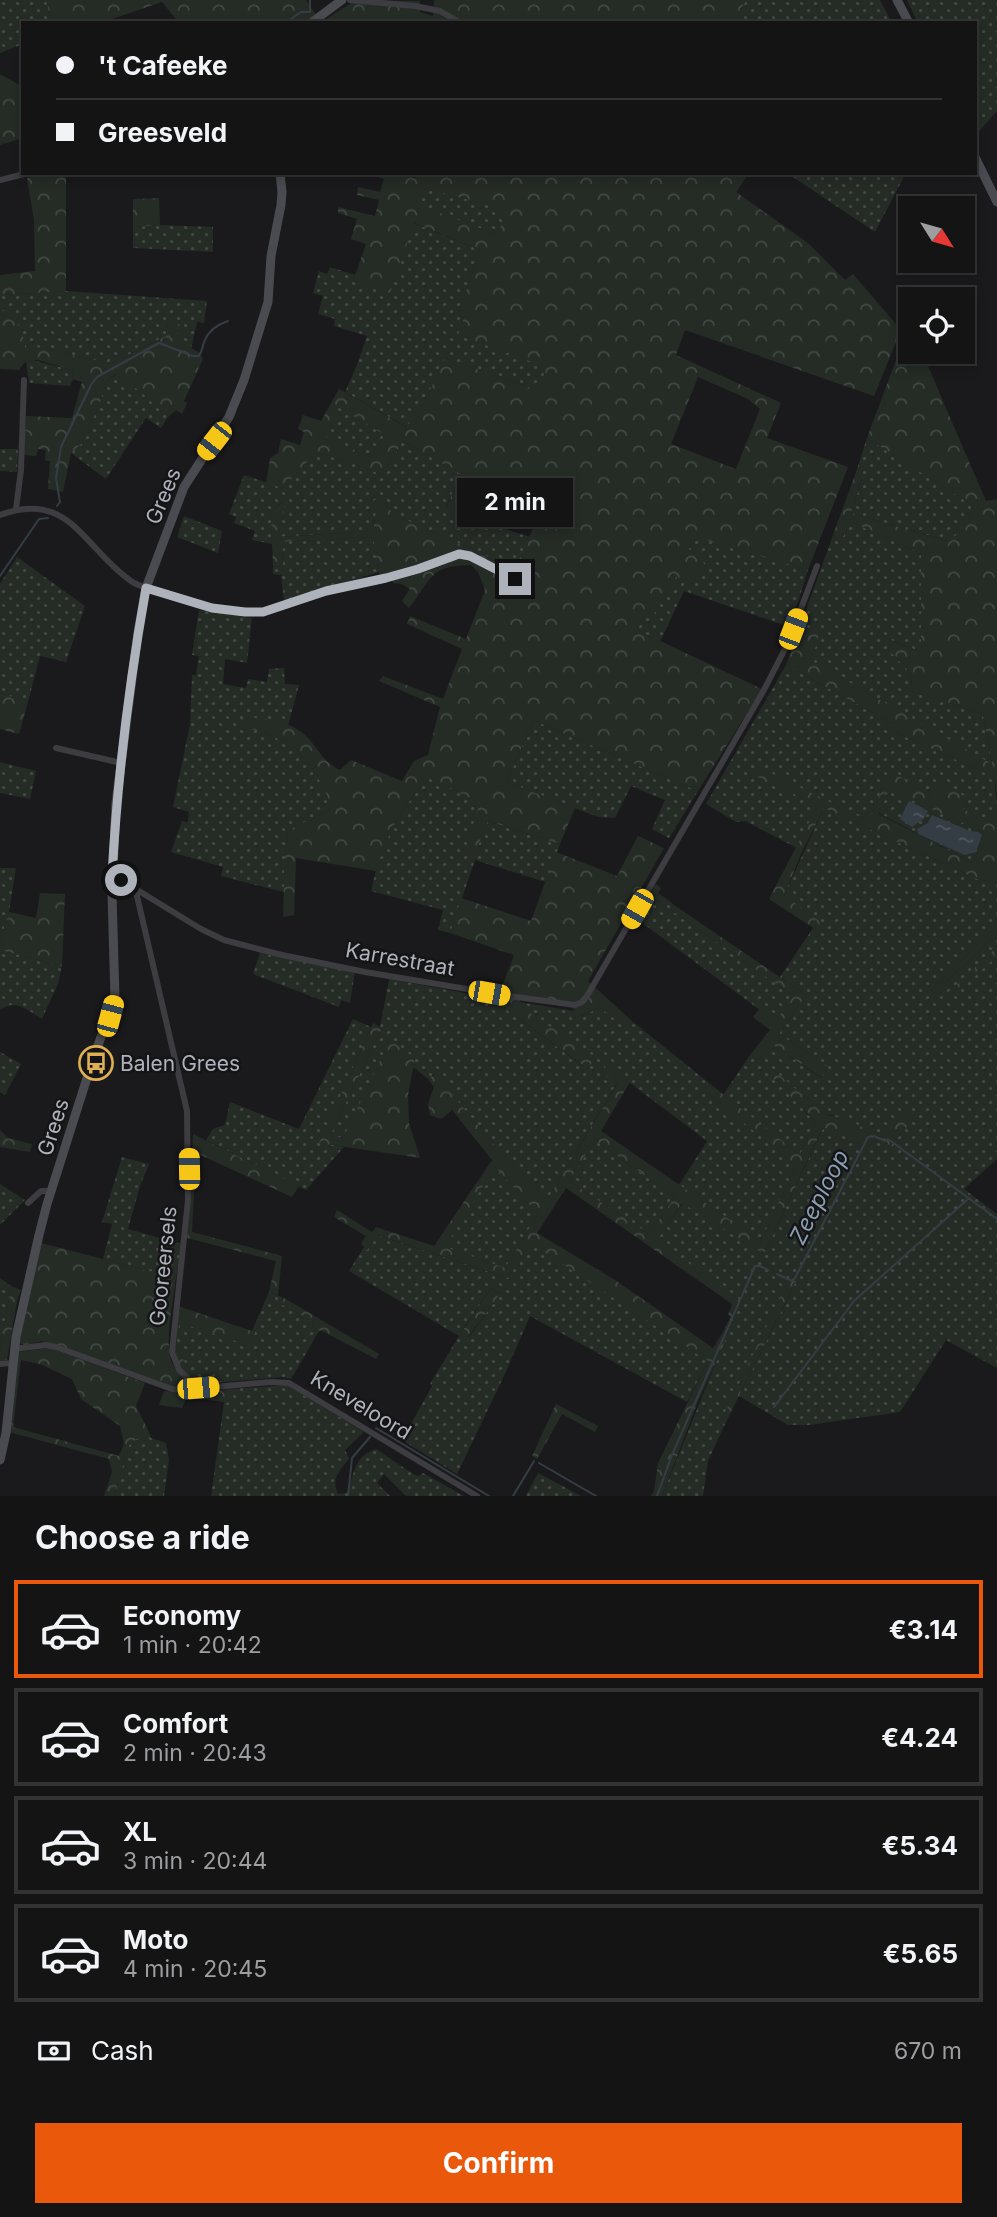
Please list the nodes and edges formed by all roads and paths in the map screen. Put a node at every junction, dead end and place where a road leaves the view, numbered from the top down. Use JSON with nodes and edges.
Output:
{"nodes":[{"id":1,"x":342,"y":0,"type":"edge"},
{"id":2,"x":349,"y":0,"type":"edge"},
{"id":3,"x":897,"y":0,"type":"edge"},
{"id":4,"x":314,"y":21,"type":"edge"},
{"id":5,"x":458,"y":21,"type":"edge"},
{"id":6,"x":908,"y":21,"type":"edge"},
{"id":7,"x":977,"y":161,"type":"edge"},
{"id":8,"x":21,"y":175,"type":"edge"},
{"id":9,"x":280,"y":175,"type":"edge"},
{"id":10,"x":0,"y":180,"type":"edge"},
{"id":11,"x":997,"y":202,"type":"edge"},
{"id":12,"x":24,"y":380,"type":"dead end"},
{"id":13,"x":16,"y":509,"type":"junction"},
{"id":14,"x":0,"y":515,"type":"edge"},
{"id":15,"x":817,"y":566,"type":"dead end"},
{"id":16,"x":515,"y":579,"type":"dead end"},
{"id":17,"x":146,"y":588,"type":"junction"},
{"id":18,"x":57,"y":748,"type":"dead end"},
{"id":19,"x":121,"y":763,"type":"junction"},
{"id":20,"x":112,"y":877,"type":"junction"},
{"id":21,"x":138,"y":891,"type":"junction"},
{"id":22,"x":51,"y":1191,"type":"junction"},
{"id":23,"x":28,"y":1203,"type":"dead end"},
{"id":24,"x":14,"y":1349,"type":"junction"},
{"id":25,"x":12,"y":1363,"type":"junction"},
{"id":26,"x":0,"y":1364,"type":"edge"},
{"id":27,"x":198,"y":1388,"type":"junction"},
{"id":28,"x":0,"y":1460,"type":"edge"},
{"id":29,"x":477,"y":1496,"type":"edge"}],
"edges":[{"from":1,"to":4,"type":"street"},
{"from":2,"to":5,"type":"street"},
{"from":3,"to":6,"type":"street"},
{"from":7,"to":11,"type":"street"},
{"from":8,"to":10,"type":"street"},
{"from":9,"to":17,"type":"street","name":"Grees"},
{"from":12,"to":13,"type":"street"},
{"from":13,"to":14,"type":"street"},
{"from":13,"to":17,"type":"street"},
{"from":15,"to":21,"type":"street","name":"Karrestraat"},
{"from":16,"to":17,"type":"street"},
{"from":17,"to":19,"type":"street","name":"Grees"},
{"from":18,"to":19,"type":"street"},
{"from":19,"to":20,"type":"street","name":"Grees"},
{"from":20,"to":21,"type":"street","name":"Karrestraat"},
{"from":20,"to":22,"type":"street","name":"Grees"},
{"from":21,"to":27,"type":"street","name":"Gooreersels"},
{"from":22,"to":23,"type":"street"},
{"from":22,"to":24,"type":"street","name":"Grees"},
{"from":24,"to":25,"type":"street","name":"Grees"},
{"from":24,"to":27,"type":"street","name":"Kneveloord"},
{"from":25,"to":26,"type":"street"},
{"from":25,"to":28,"type":"street","name":"Grees"},
{"from":27,"to":29,"type":"street","name":"Kneveloord"}]}
